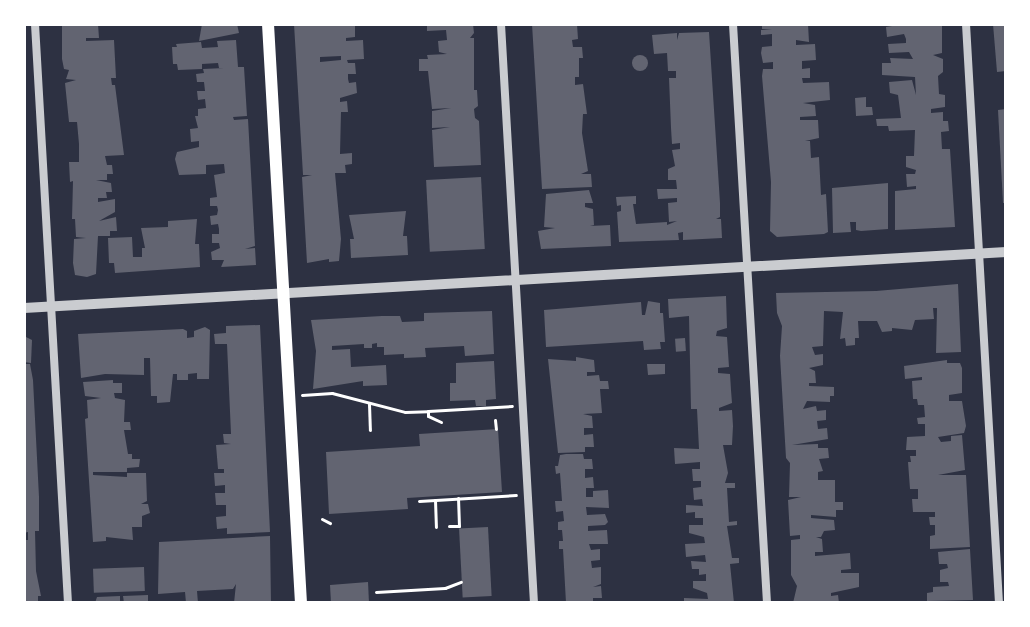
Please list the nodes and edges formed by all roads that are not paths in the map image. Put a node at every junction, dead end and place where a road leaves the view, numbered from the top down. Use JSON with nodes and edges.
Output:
{"nodes":[{"id":1,"x":35,"y":24,"type":"edge"},
{"id":2,"x":268,"y":24,"type":"edge"},
{"id":3,"x":501,"y":24,"type":"edge"},
{"id":4,"x":733,"y":24,"type":"edge"},
{"id":5,"x":966,"y":24,"type":"edge"},
{"id":6,"x":1006,"y":252,"type":"edge"},
{"id":7,"x":979,"y":253,"type":"junction"},
{"id":8,"x":747,"y":266,"type":"junction"},
{"id":9,"x":515,"y":280,"type":"junction"},
{"id":10,"x":283,"y":293,"type":"junction"},
{"id":11,"x":51,"y":306,"type":"junction"},
{"id":12,"x":24,"y":308,"type":"edge"},
{"id":13,"x":68,"y":603,"type":"edge"},
{"id":14,"x":301,"y":603,"type":"edge"},
{"id":15,"x":534,"y":603,"type":"edge"},
{"id":16,"x":767,"y":603,"type":"edge"},
{"id":17,"x":999,"y":603,"type":"edge"}],
"edges":[{"from":1,"to":11,"type":"street"},
{"from":2,"to":10,"type":"main road"},
{"from":3,"to":9,"type":"street"},
{"from":4,"to":8,"type":"street"},
{"from":5,"to":7,"type":"street"},
{"from":6,"to":7,"type":"street"},
{"from":7,"to":8,"type":"street"},
{"from":7,"to":17,"type":"street"},
{"from":8,"to":9,"type":"street"},
{"from":8,"to":16,"type":"street"},
{"from":9,"to":10,"type":"street"},
{"from":9,"to":15,"type":"street"},
{"from":10,"to":11,"type":"street"},
{"from":10,"to":14,"type":"main road"},
{"from":11,"to":12,"type":"street"},
{"from":11,"to":13,"type":"street"}]}
